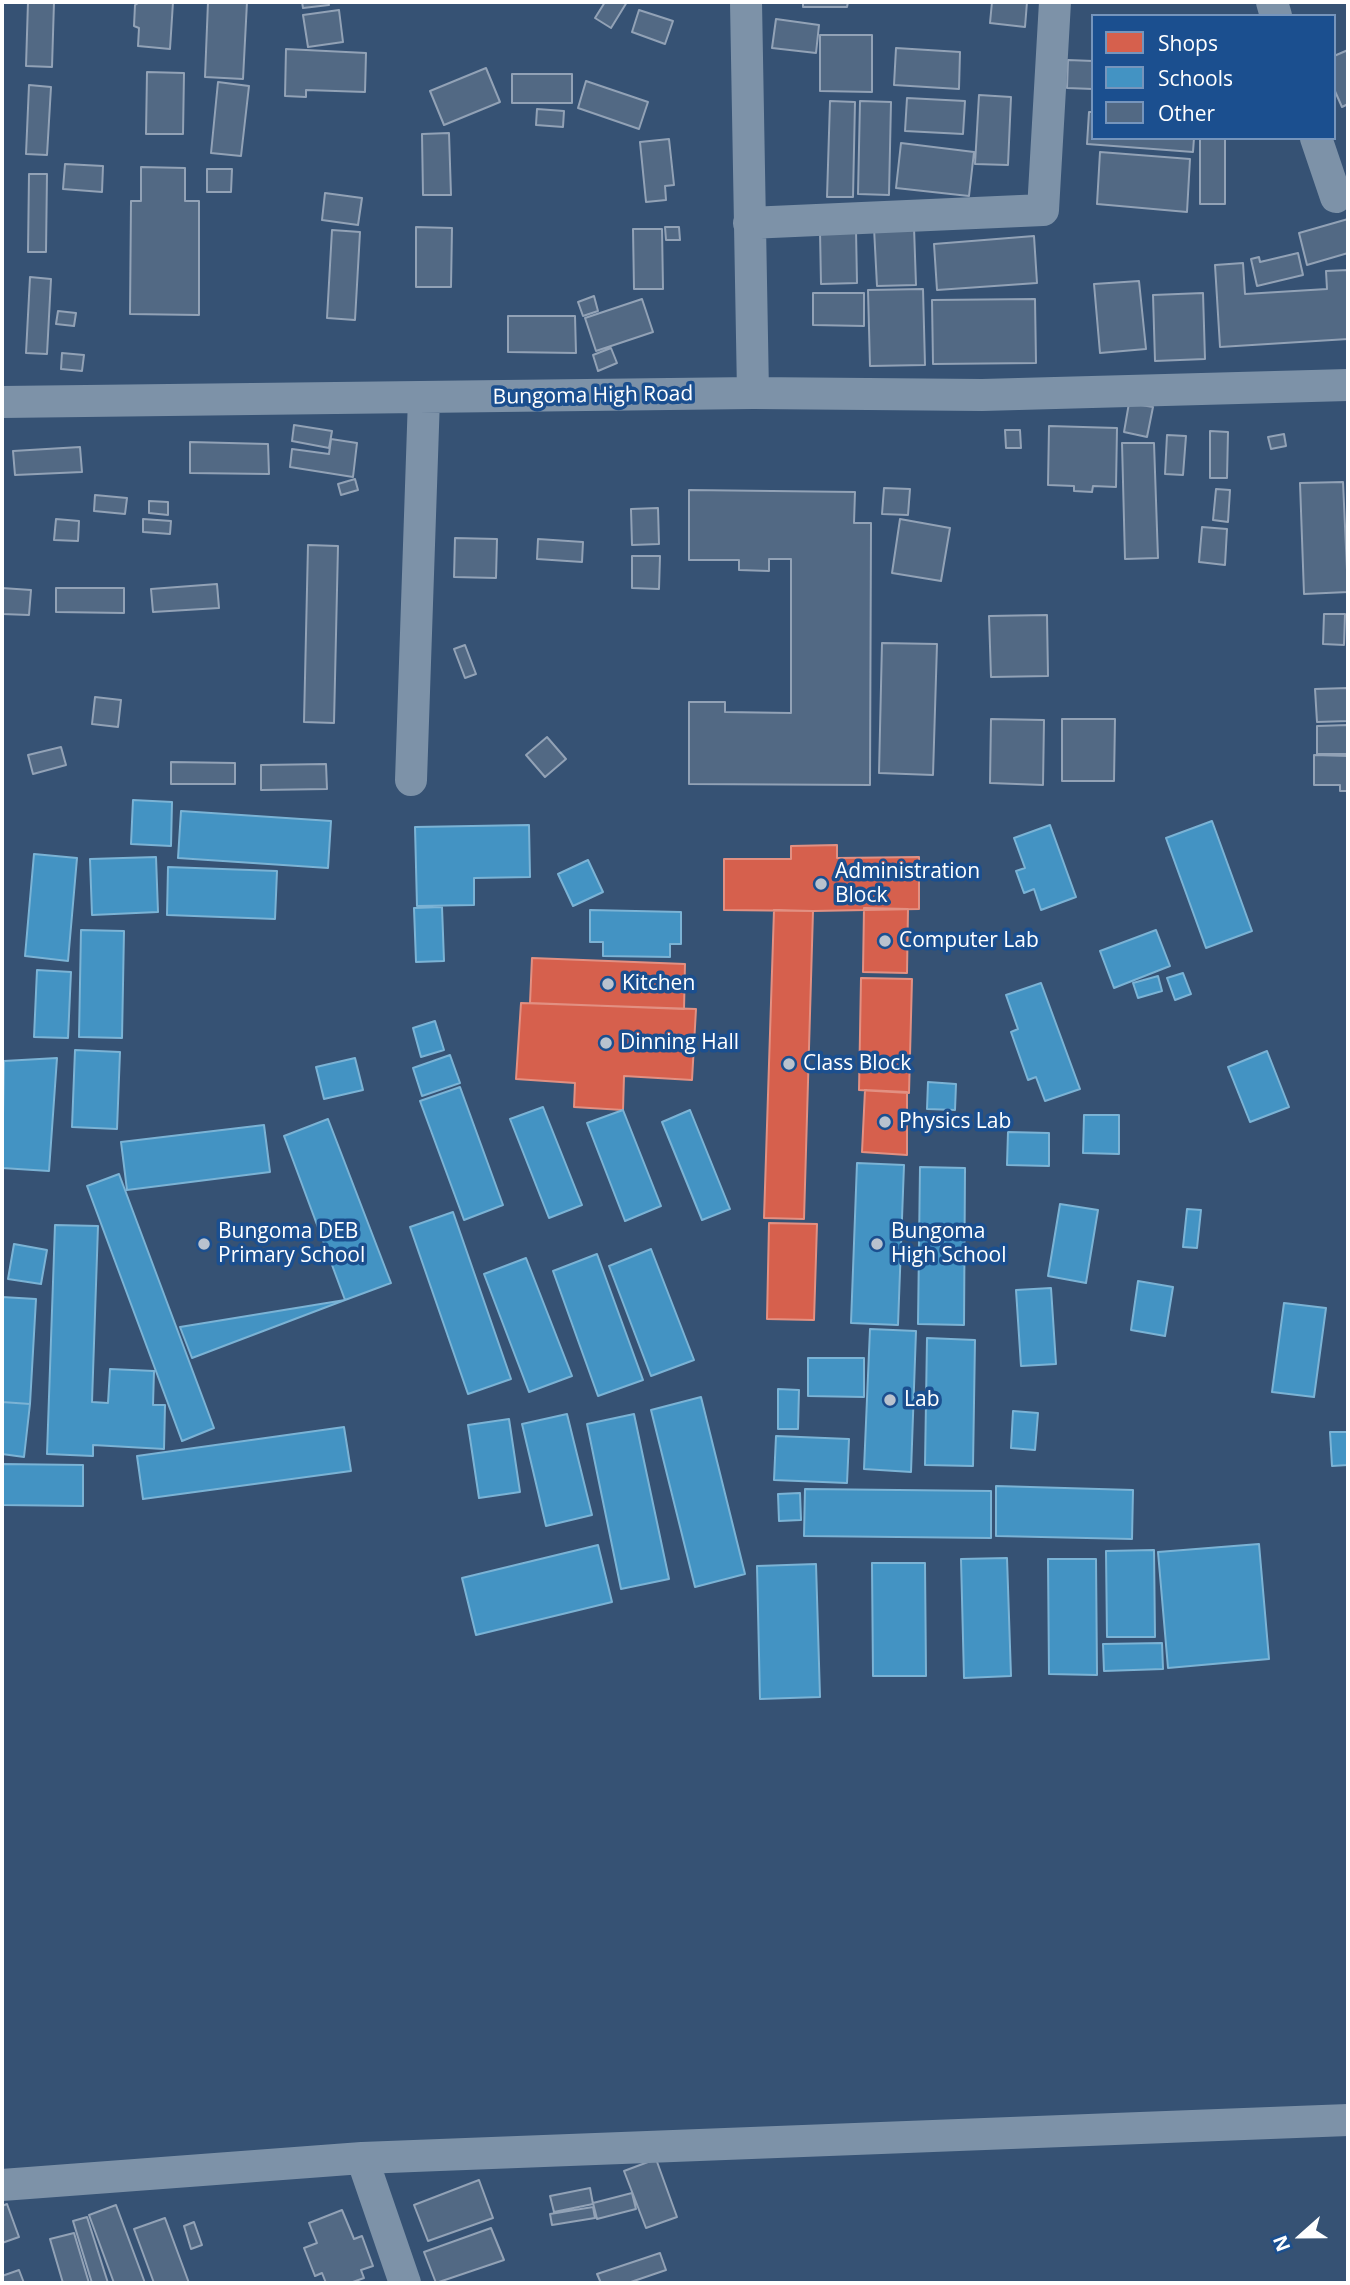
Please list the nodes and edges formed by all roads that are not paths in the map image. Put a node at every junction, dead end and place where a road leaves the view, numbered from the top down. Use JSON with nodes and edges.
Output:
{"nodes":[{"id":1,"x":746,"y":2,"type":"edge"},
{"id":2,"x":1055,"y":2,"type":"edge"},
{"id":3,"x":1317,"y":140,"type":"edge"},
{"id":4,"x":1336,"y":197,"type":"dead end"},
{"id":5,"x":749,"y":223,"type":"junction"},
{"id":6,"x":1348,"y":385,"type":"edge"},
{"id":7,"x":752,"y":393,"type":"junction"},
{"id":8,"x":424,"y":398,"type":"junction"},
{"id":9,"x":2,"y":402,"type":"edge"},
{"id":10,"x":411,"y":780,"type":"dead end"},
{"id":11,"x":1348,"y":2120,"type":"edge"},
{"id":12,"x":362,"y":2158,"type":"junction"},
{"id":13,"x":2,"y":2185,"type":"edge"},
{"id":14,"x":405,"y":2283,"type":"edge"}],
"edges":[{"from":1,"to":5,"type":"street"},
{"from":2,"to":5,"type":"street"},
{"from":3,"to":4,"type":"street"},
{"from":5,"to":7,"type":"street"},
{"from":6,"to":7,"type":"street","name":"Bungoma High Road"},
{"from":7,"to":8,"type":"street","name":"Bungoma High Road"},
{"from":8,"to":9,"type":"street","name":"Bungoma High Road"},
{"from":8,"to":10,"type":"street"},
{"from":11,"to":12,"type":"street"},
{"from":12,"to":13,"type":"street"},
{"from":12,"to":14,"type":"street"}]}
